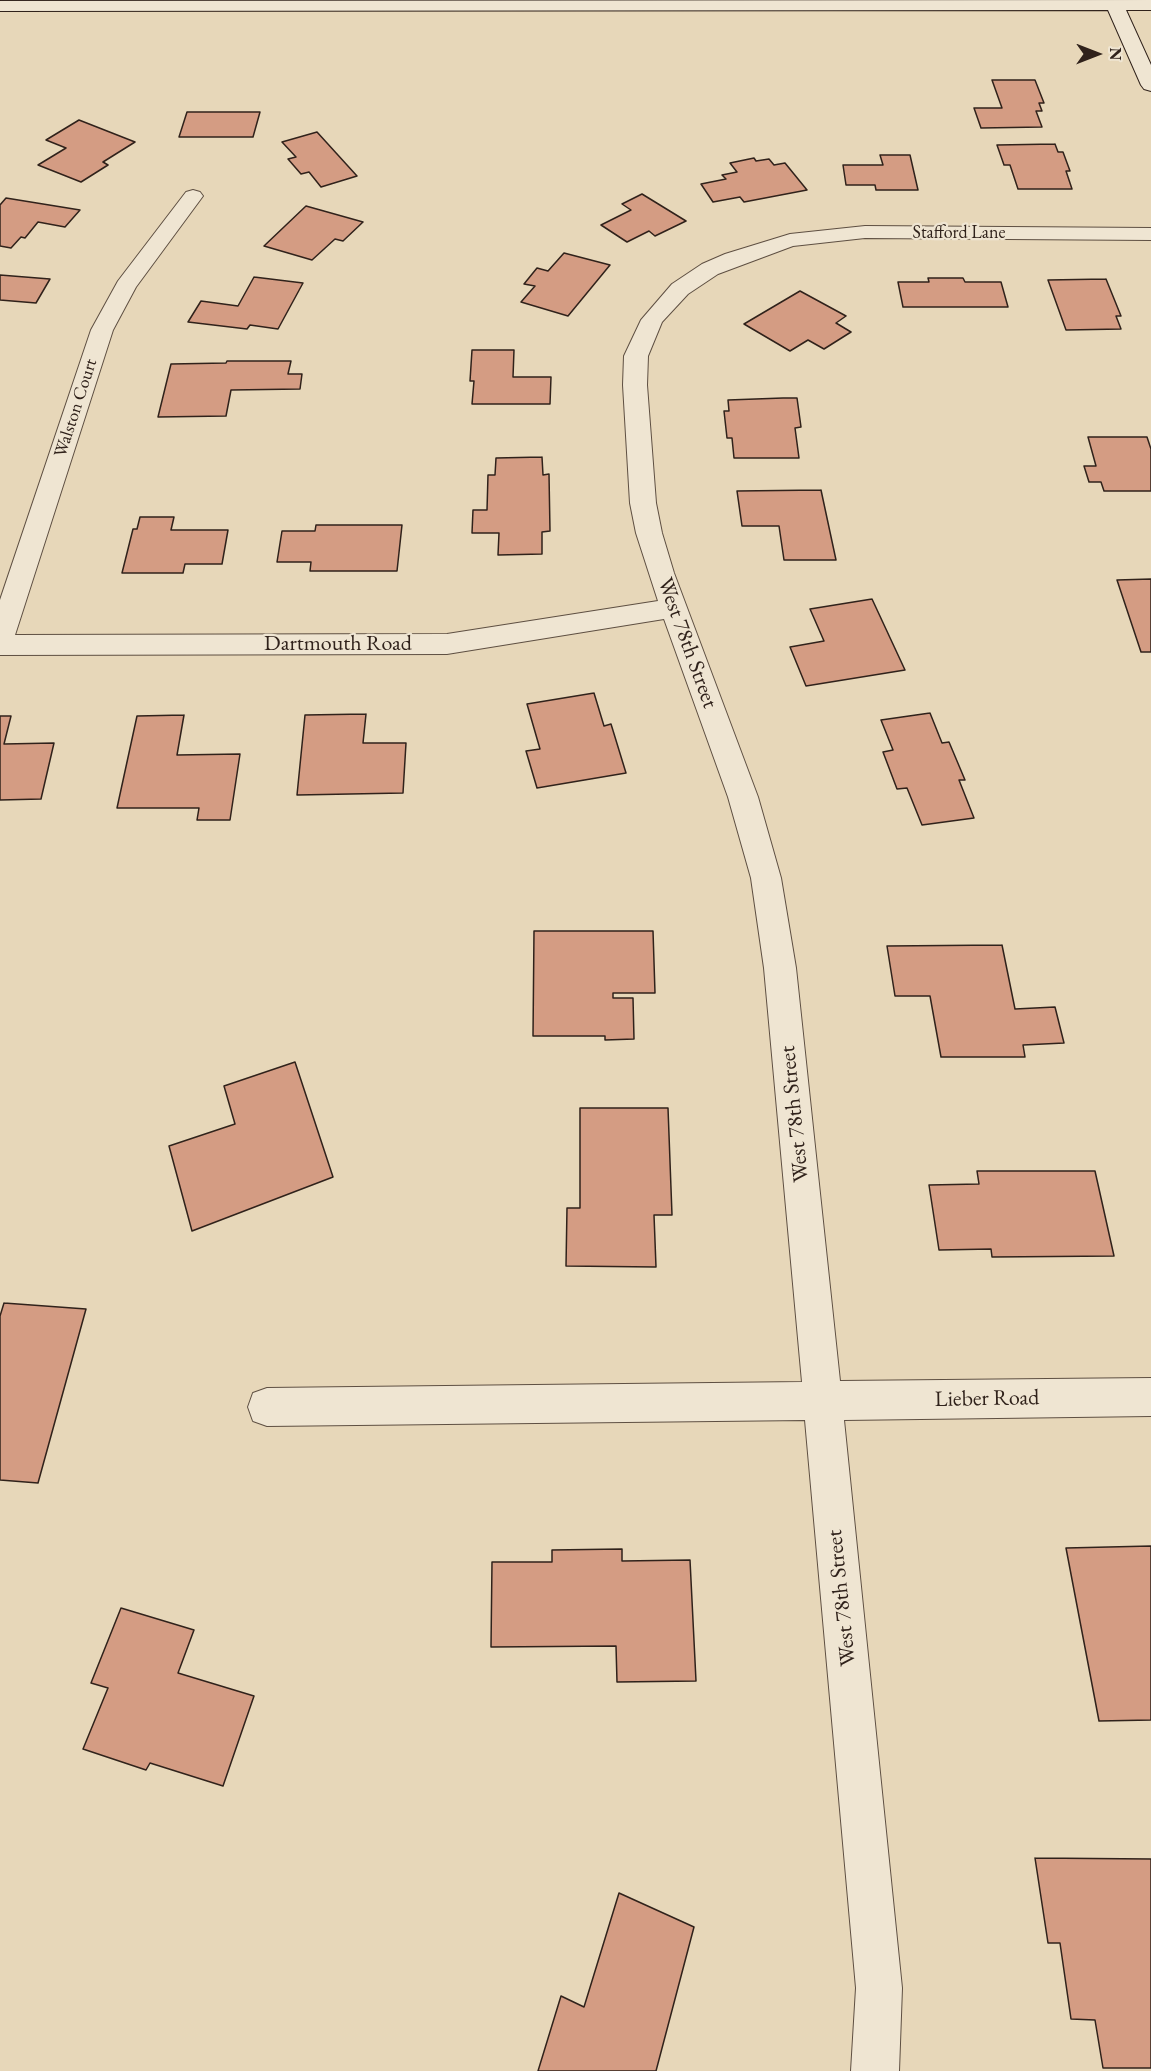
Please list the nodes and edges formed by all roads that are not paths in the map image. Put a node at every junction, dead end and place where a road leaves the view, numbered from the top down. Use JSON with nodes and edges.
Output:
{"nodes":[{"id":1,"x":1113,"y":2,"type":"edge"},
{"id":2,"x":1151,"y":5,"type":"edge"},
{"id":3,"x":0,"y":6,"type":"edge"},
{"id":4,"x":1151,"y":85,"type":"edge"},
{"id":5,"x":193,"y":196,"type":"dead end"},
{"id":6,"x":1151,"y":234,"type":"edge"},
{"id":7,"x":769,"y":246,"type":"joint"},
{"id":8,"x":674,"y":608,"type":"junction"},
{"id":9,"x":0,"y":643,"type":"edge"},
{"id":10,"x":1151,"y":1398,"type":"edge"},
{"id":11,"x":823,"y":1401,"type":"junction"},
{"id":12,"x":267,"y":1407,"type":"dead end"},
{"id":13,"x":875,"y":2071,"type":"edge"}],
"edges":[{"from":1,"to":2,"type":"street"},
{"from":1,"to":3,"type":"street"},
{"from":1,"to":4,"type":"street"},
{"from":5,"to":9,"type":"street","name":"Walston Court"},
{"from":6,"to":7,"type":"street","name":"Stafford Lane"},
{"from":7,"to":8,"type":"street","name":"West 78th Street"},
{"from":8,"to":9,"type":"street","name":"Dartmouth Road"},
{"from":8,"to":11,"type":"street","name":"West 78th Street"},
{"from":10,"to":11,"type":"street","name":"Lieber Road"},
{"from":11,"to":12,"type":"street","name":"Lieber Road"},
{"from":11,"to":13,"type":"street","name":"West 78th Street"}]}
